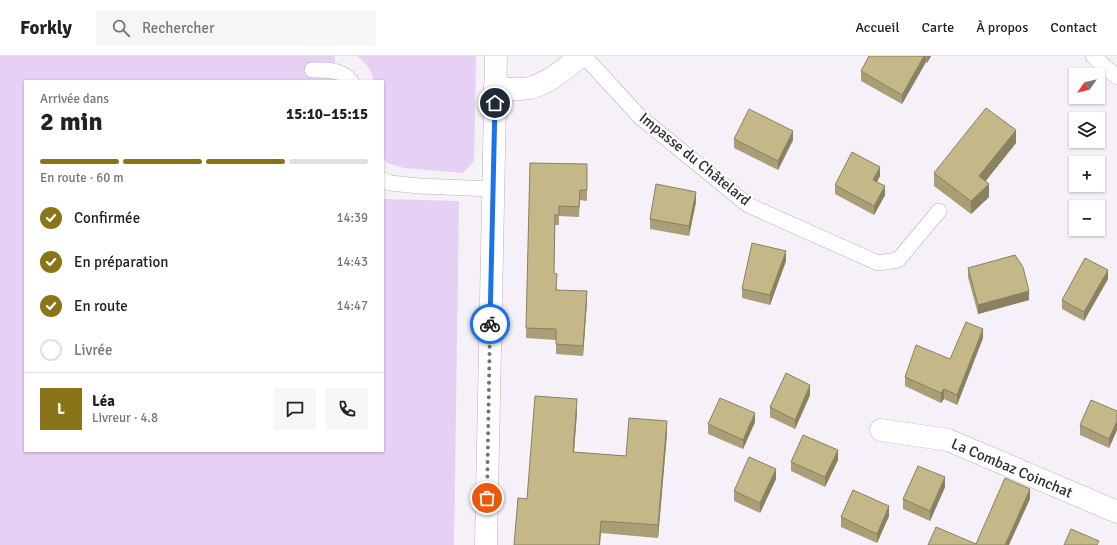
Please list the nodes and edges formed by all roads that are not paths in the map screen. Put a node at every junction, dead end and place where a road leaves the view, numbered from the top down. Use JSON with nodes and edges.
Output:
{"nodes":[{"id":1,"x":496,"y":56,"type":"edge"},
{"id":2,"x":582,"y":56,"type":"edge"},
{"id":3,"x":1093,"y":56,"type":"edge"},
{"id":4,"x":312,"y":70,"type":"dead end"},
{"id":5,"x":1117,"y":77,"type":"edge"},
{"id":6,"x":350,"y":80,"type":"edge"},
{"id":7,"x":495,"y":88,"type":"junction"},
{"id":8,"x":384,"y":180,"type":"edge"},
{"id":9,"x":493,"y":189,"type":"junction"},
{"id":10,"x":939,"y":211,"type":"dead end"},
{"id":11,"x":881,"y":430,"type":"dead end"},
{"id":12,"x":1117,"y":512,"type":"edge"},
{"id":13,"x":486,"y":545,"type":"edge"}],
"edges":[{"from":1,"to":7,"type":"street"},
{"from":2,"to":7,"type":"street"},
{"from":2,"to":10,"type":"lane","name":"Impasse du Châtelard"},
{"from":3,"to":5,"type":"lane"},
{"from":4,"to":6,"type":"lane"},
{"from":7,"to":9,"type":"street"},
{"from":8,"to":9,"type":"lane"},
{"from":9,"to":13,"type":"street"},
{"from":11,"to":12,"type":"street","name":"La Combaz Coinchat"}]}
